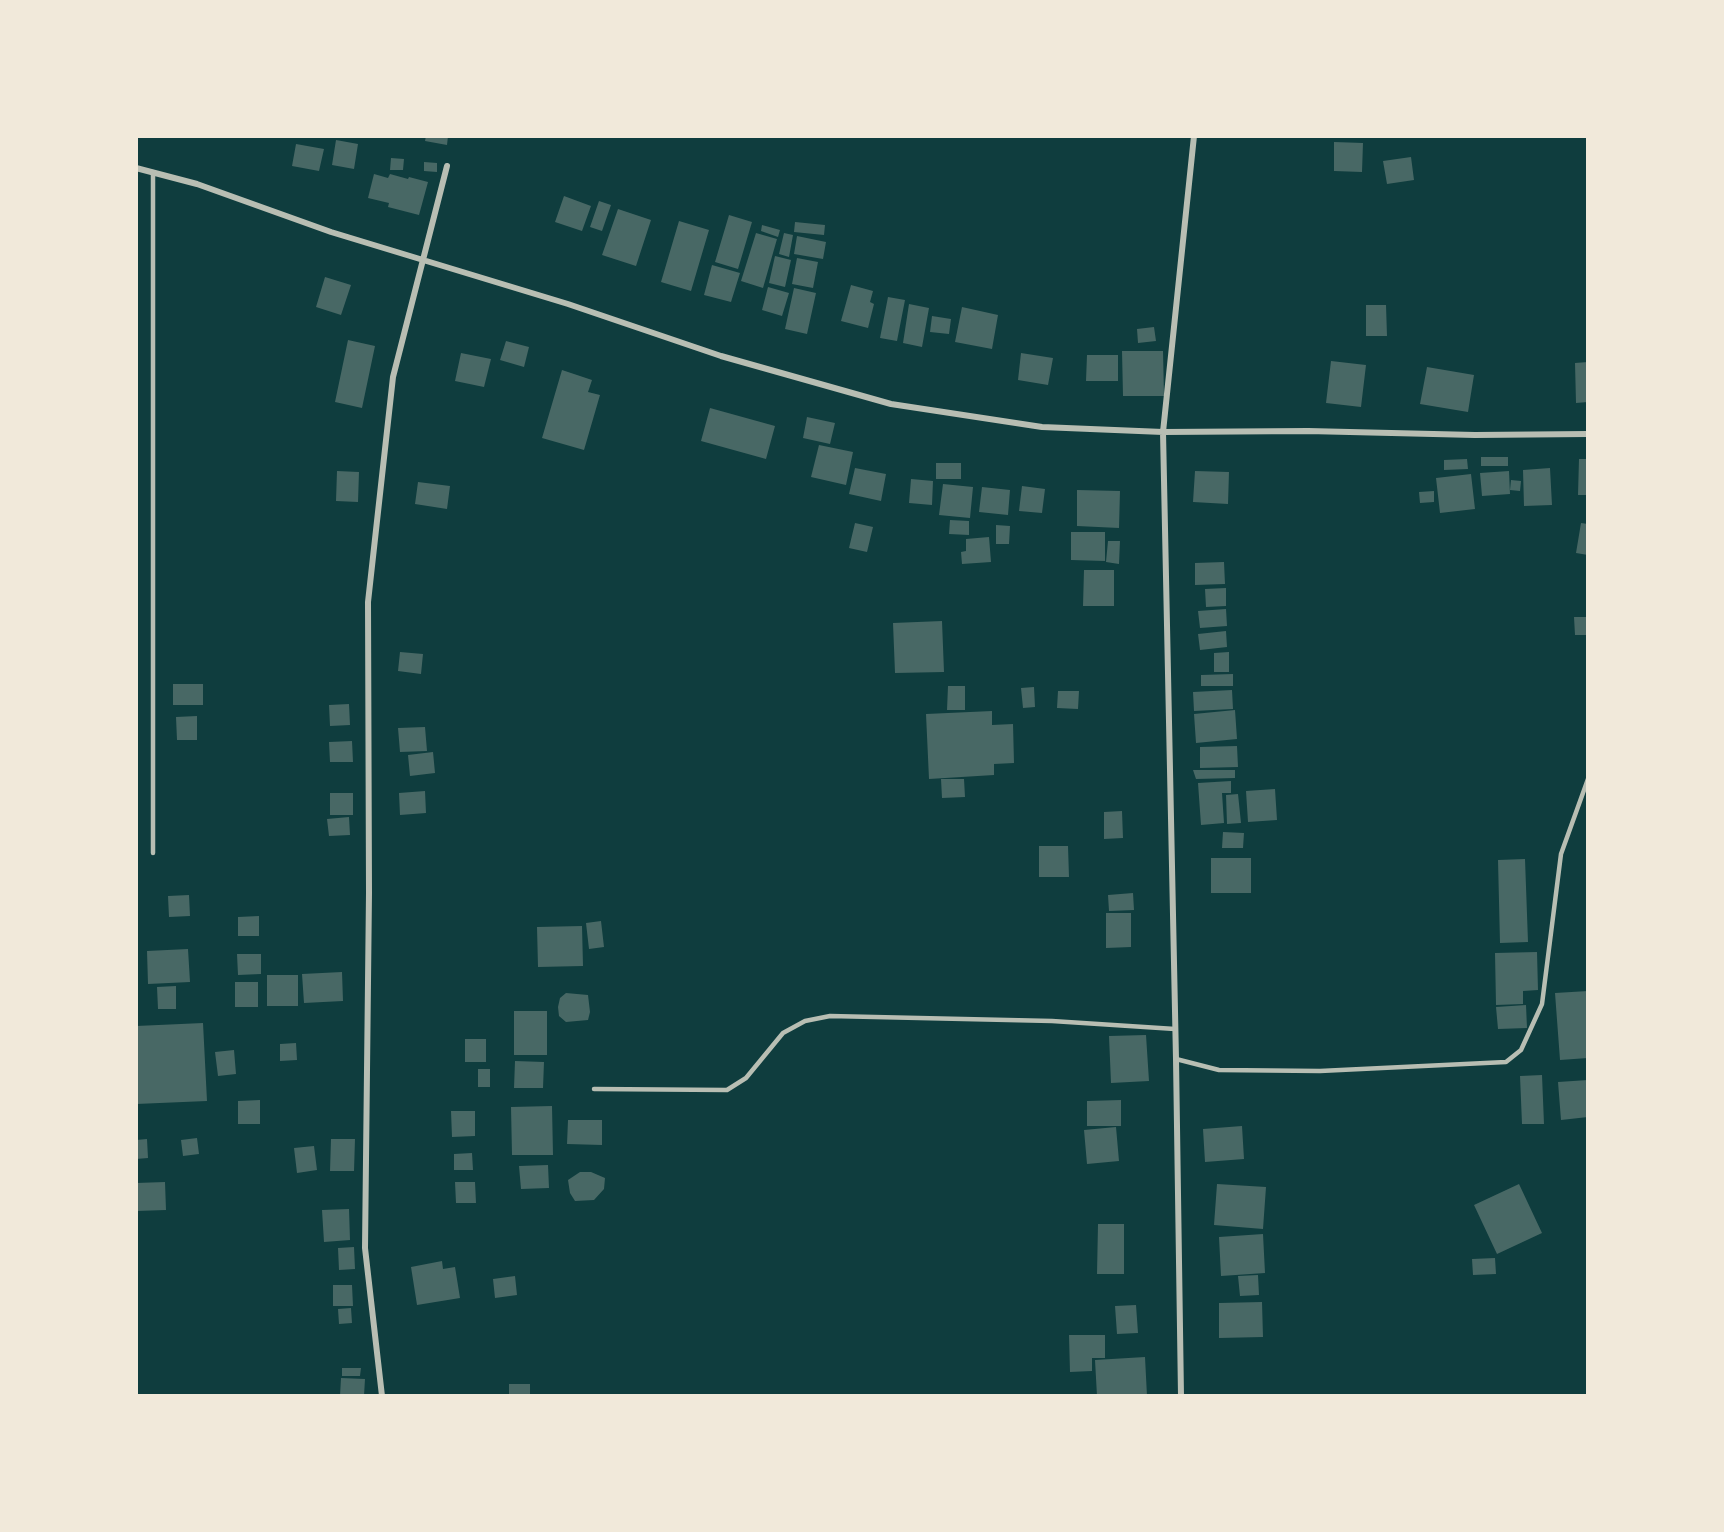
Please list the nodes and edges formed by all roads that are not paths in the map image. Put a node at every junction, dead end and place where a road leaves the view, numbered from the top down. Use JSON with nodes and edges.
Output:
{"nodes":[{"id":1,"x":1194,"y":136,"type":"edge"},
{"id":2,"x":447,"y":166,"type":"dead end"},
{"id":3,"x":136,"y":168,"type":"edge"},
{"id":4,"x":153,"y":172,"type":"junction"},
{"id":5,"x":422,"y":260,"type":"junction"},
{"id":6,"x":1163,"y":432,"type":"junction"},
{"id":7,"x":1587,"y":434,"type":"edge"},
{"id":8,"x":1587,"y":779,"type":"edge"},
{"id":9,"x":153,"y":853,"type":"dead end"},
{"id":10,"x":1175,"y":1029,"type":"junction"},
{"id":11,"x":1176,"y":1059,"type":"junction"},
{"id":12,"x":594,"y":1089,"type":"dead end"},
{"id":13,"x":382,"y":1395,"type":"edge"},
{"id":14,"x":1181,"y":1395,"type":"edge"}],
"edges":[{"from":1,"to":6,"type":"street"},
{"from":2,"to":5,"type":"street"},
{"from":3,"to":4,"type":"street"},
{"from":4,"to":5,"type":"street"},
{"from":4,"to":9,"type":"lane"},
{"from":5,"to":6,"type":"street"},
{"from":5,"to":13,"type":"street"},
{"from":6,"to":7,"type":"street"},
{"from":6,"to":10,"type":"street"},
{"from":8,"to":11,"type":"lane"},
{"from":10,"to":11,"type":"street"},
{"from":10,"to":12,"type":"lane"},
{"from":11,"to":14,"type":"street"}]}
